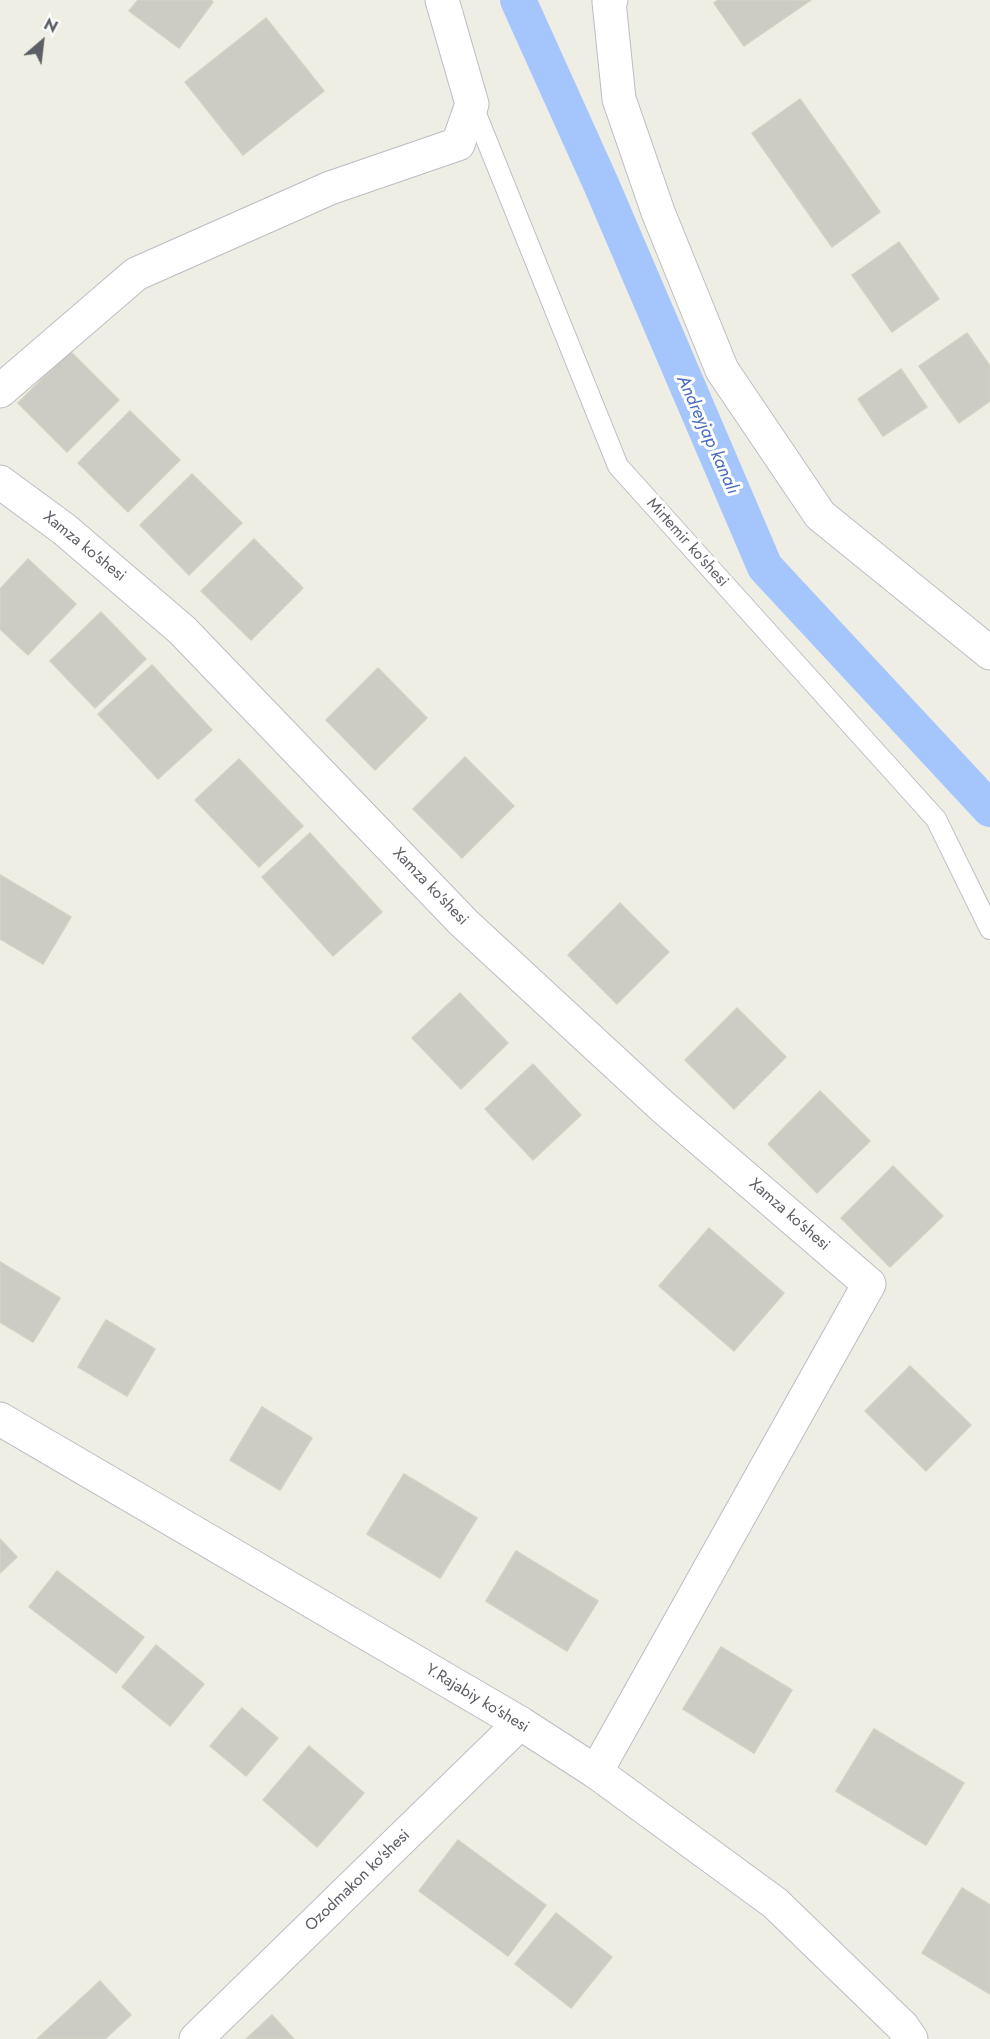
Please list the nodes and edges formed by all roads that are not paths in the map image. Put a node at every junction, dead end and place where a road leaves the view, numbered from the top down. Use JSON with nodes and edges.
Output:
{"nodes":[{"id":1,"x":442,"y":0,"type":"edge"},
{"id":2,"x":610,"y":1,"type":"edge"},
{"id":3,"x":472,"y":104,"type":"junction"},
{"id":4,"x":0,"y":391,"type":"edge"},
{"id":5,"x":0,"y":482,"type":"edge"},
{"id":6,"x":990,"y":653,"type":"edge"},
{"id":7,"x":990,"y":929,"type":"edge"},
{"id":8,"x":0,"y":1419,"type":"edge"},
{"id":9,"x":520,"y":1723,"type":"junction"},
{"id":10,"x":596,"y":1772,"type":"junction"},
{"id":11,"x":196,"y":2039,"type":"edge"},
{"id":12,"x":911,"y":2039,"type":"edge"}],
"edges":[{"from":1,"to":3,"type":"street","name":"Mirtemir ko'shesi"},
{"from":2,"to":6,"type":"street"},
{"from":3,"to":4,"type":"street"},
{"from":3,"to":7,"type":"lane","name":"Mirtemir ko'shesi"},
{"from":5,"to":10,"type":"street","name":"Xamza ko'shesi"},
{"from":8,"to":9,"type":"street","name":"Y.Rajabiy ko'shesi"},
{"from":9,"to":10,"type":"street","name":"Y.Rajabiy ko'shesi"},
{"from":9,"to":11,"type":"street","name":"Ozodmakon ko'shesi"},
{"from":10,"to":12,"type":"street","name":"Y.Rajabiy ko'shesi"}]}
